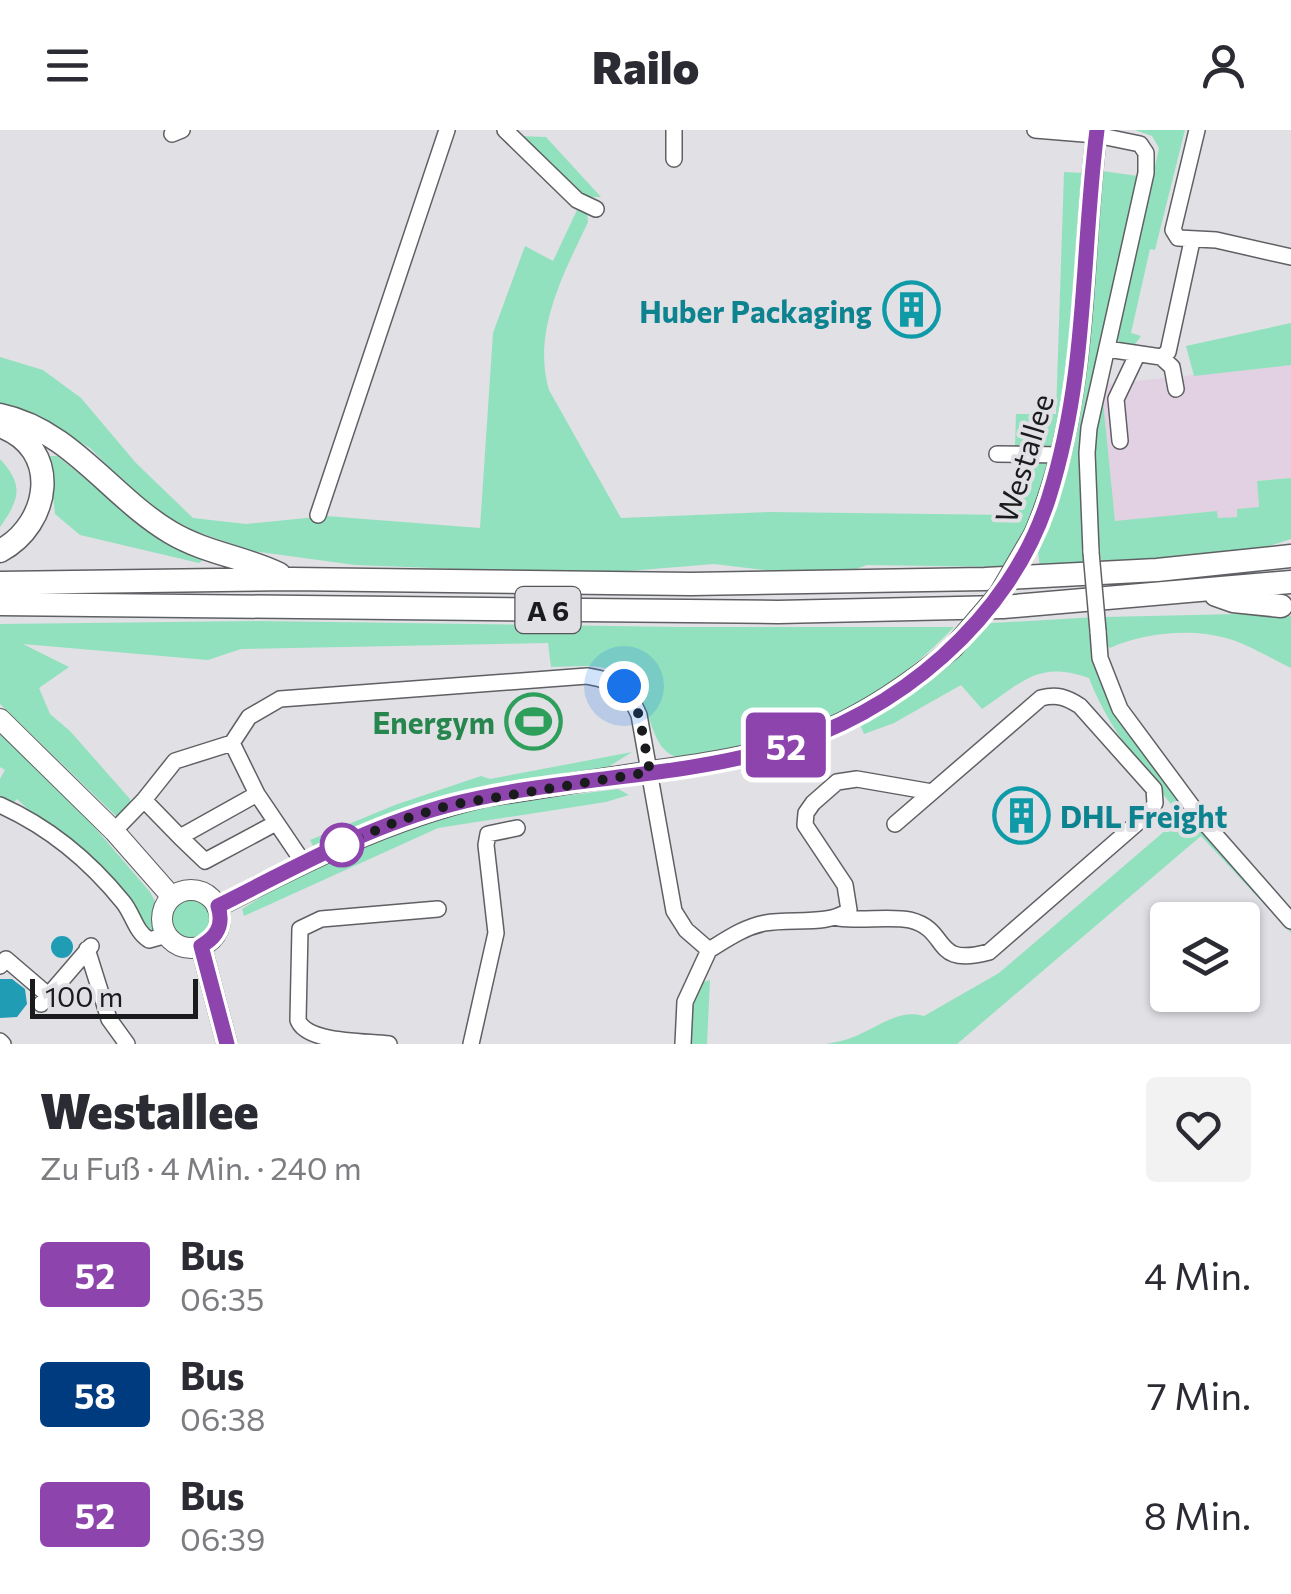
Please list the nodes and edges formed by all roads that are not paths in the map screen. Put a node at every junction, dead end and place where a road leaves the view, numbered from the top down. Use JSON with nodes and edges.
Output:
{"nodes":[{"id":1,"x":447,"y":130,"type":"edge"},
{"id":2,"x":505,"y":130,"type":"edge"},
{"id":3,"x":674,"y":130,"type":"edge"},
{"id":4,"x":1034,"y":130,"type":"edge"},
{"id":5,"x":1197,"y":130,"type":"edge"},
{"id":6,"x":1096,"y":133,"type":"edge"},
{"id":7,"x":674,"y":158,"type":"dead end"},
{"id":8,"x":596,"y":209,"type":"dead end"},
{"id":9,"x":1192,"y":241,"type":"junction"},
{"id":10,"x":1291,"y":257,"type":"edge"},
{"id":11,"x":1108,"y":349,"type":"junction"},
{"id":12,"x":1137,"y":355,"type":"junction"},
{"id":13,"x":1160,"y":358,"type":"junction"},
{"id":14,"x":1176,"y":388,"type":"dead end"},
{"id":15,"x":0,"y":415,"type":"edge"},
{"id":16,"x":0,"y":426,"type":"edge"},
{"id":17,"x":1120,"y":442,"type":"dead end"},
{"id":18,"x":996,"y":454,"type":"dead end"},
{"id":19,"x":1061,"y":455,"type":"junction"},
{"id":20,"x":318,"y":515,"type":"dead end"},
{"id":21,"x":0,"y":551,"type":"edge"},
{"id":22,"x":1291,"y":556,"type":"edge"},
{"id":23,"x":291,"y":579,"type":"junction"},
{"id":24,"x":0,"y":582,"type":"edge"},
{"id":25,"x":1291,"y":582,"type":"edge"},
{"id":26,"x":1201,"y":590,"type":"junction"},
{"id":27,"x":0,"y":604,"type":"edge"},
{"id":28,"x":1286,"y":607,"type":"edge"},
{"id":29,"x":0,"y":719,"type":"edge"},
{"id":30,"x":232,"y":743,"type":"junction"},
{"id":31,"x":650,"y":772,"type":"junction"},
{"id":32,"x":932,"y":792,"type":"junction"},
{"id":33,"x":256,"y":794,"type":"junction"},
{"id":34,"x":144,"y":800,"type":"junction"},
{"id":35,"x":0,"y":805,"type":"edge"},
{"id":36,"x":274,"y":824,"type":"junction"},
{"id":37,"x":895,"y":824,"type":"dead end"},
{"id":38,"x":517,"y":828,"type":"dead end"},
{"id":39,"x":114,"y":831,"type":"junction"},
{"id":40,"x":180,"y":836,"type":"junction"},
{"id":41,"x":303,"y":862,"type":"junction"},
{"id":42,"x":172,"y":897,"type":"junction"},
{"id":43,"x":218,"y":906,"type":"junction"},
{"id":44,"x":438,"y":908,"type":"dead end"},
{"id":45,"x":844,"y":914,"type":"junction"},
{"id":46,"x":1291,"y":921,"type":"edge"},
{"id":47,"x":167,"y":935,"type":"junction"},
{"id":48,"x":201,"y":946,"type":"junction"},
{"id":49,"x":709,"y":950,"type":"junction"},
{"id":50,"x":0,"y":966,"type":"edge"},
{"id":51,"x":128,"y":1044,"type":"edge"},
{"id":52,"x":226,"y":1044,"type":"edge"},
{"id":53,"x":389,"y":1044,"type":"edge"},
{"id":54,"x":471,"y":1044,"type":"edge"},
{"id":55,"x":683,"y":1044,"type":"edge"}],
"edges":[{"from":1,"to":20,"type":"street"},
{"from":2,"to":8,"type":"street"},
{"from":3,"to":7,"type":"street"},
{"from":4,"to":6,"type":"street"},
{"from":5,"to":9,"type":"street"},
{"from":6,"to":11,"type":"street"},
{"from":6,"to":19,"type":"main road","name":"Westallee"},
{"from":9,"to":10,"type":"street"},
{"from":9,"to":13,"type":"street"},
{"from":11,"to":12,"type":"street"},
{"from":11,"to":46,"type":"street","bridge":true},
{"from":12,"to":13,"type":"street"},
{"from":12,"to":17,"type":"street"},
{"from":13,"to":14,"type":"street"},
{"from":15,"to":23,"type":"highway"},
{"from":16,"to":21,"type":"highway"},
{"from":18,"to":19,"type":"street"},
{"from":19,"to":31,"type":"main road","name":"Westallee","bridge":true},
{"from":22,"to":23,"type":"highway","number":"A 6"},
{"from":23,"to":24,"type":"highway","number":"A 6"},
{"from":25,"to":26,"type":"highway","number":"A 6"},
{"from":26,"to":27,"type":"highway","number":"A 6"},
{"from":26,"to":28,"type":"highway"},
{"from":29,"to":39,"type":"main road"},
{"from":30,"to":31,"type":"street"},
{"from":30,"to":33,"type":"street"},
{"from":30,"to":34,"type":"street"},
{"from":31,"to":41,"type":"main road","name":"Westallee"},
{"from":31,"to":49,"type":"street"},
{"from":32,"to":37,"type":"street"},
{"from":32,"to":45,"type":"street"},
{"from":32,"to":45,"type":"street"},
{"from":33,"to":36,"type":"street"},
{"from":33,"to":40,"type":"street"},
{"from":34,"to":39,"type":"street"},
{"from":34,"to":40,"type":"street"},
{"from":35,"to":47,"type":"street"},
{"from":36,"to":40,"type":"street"},
{"from":36,"to":41,"type":"street"},
{"from":38,"to":54,"type":"street"},
{"from":39,"to":42,"type":"main road"},
{"from":41,"to":43,"type":"main road","name":"Westallee"},
{"from":42,"to":43,"type":"main road"},
{"from":42,"to":47,"type":"main road"},
{"from":43,"to":48,"type":"main road"},
{"from":44,"to":53,"type":"street"},
{"from":45,"to":49,"type":"street"},
{"from":47,"to":48,"type":"main road"},
{"from":48,"to":52,"type":"main road"},
{"from":49,"to":55,"type":"street"},
{"from":50,"to":51,"type":"street"}]}
